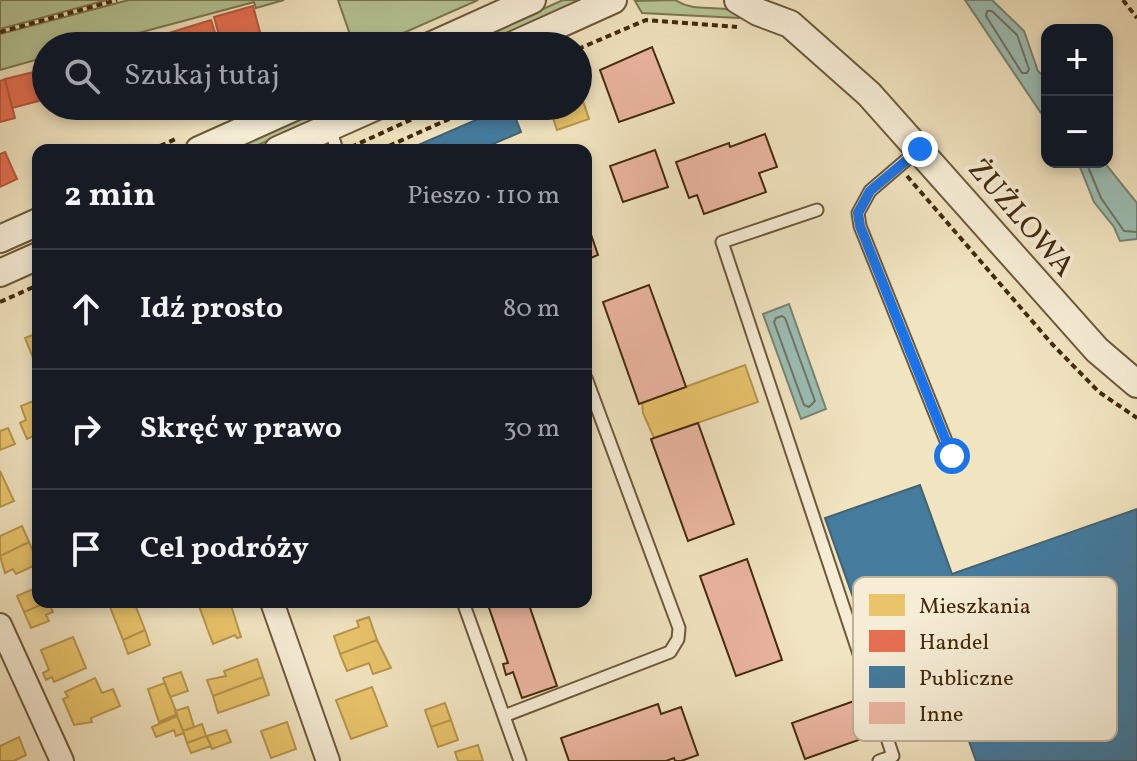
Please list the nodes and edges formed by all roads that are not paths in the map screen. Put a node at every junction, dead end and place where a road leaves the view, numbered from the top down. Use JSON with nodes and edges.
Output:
{"nodes":[{"id":1,"x":532,"y":0,"type":"edge"},
{"id":2,"x":613,"y":0,"type":"edge"},
{"id":3,"x":738,"y":0,"type":"edge"},
{"id":4,"x":775,"y":0,"type":"edge"},
{"id":5,"x":790,"y":24,"type":"junction"},
{"id":6,"x":461,"y":32,"type":"edge"},
{"id":7,"x":542,"y":32,"type":"edge"},
{"id":8,"x":266,"y":120,"type":"edge"},
{"id":9,"x":358,"y":120,"type":"edge"},
{"id":10,"x":333,"y":138,"type":"edge"},
{"id":11,"x":212,"y":144,"type":"edge"},
{"id":12,"x":306,"y":144,"type":"edge"},
{"id":13,"x":920,"y":149,"type":"junction"},
{"id":14,"x":817,"y":210,"type":"dead end"},
{"id":15,"x":32,"y":225,"type":"edge"},
{"id":16,"x":0,"y":239,"type":"edge"},
{"id":17,"x":32,"y":259,"type":"edge"},
{"id":18,"x":0,"y":273,"type":"edge"},
{"id":19,"x":1137,"y":384,"type":"edge"},
{"id":20,"x":592,"y":394,"type":"edge"},
{"id":21,"x":952,"y":456,"type":"dead end"},
{"id":22,"x":274,"y":608,"type":"edge"},
{"id":23,"x":465,"y":608,"type":"edge"},
{"id":24,"x":0,"y":625,"type":"edge"},
{"id":25,"x":853,"y":636,"type":"edge"},
{"id":26,"x":504,"y":716,"type":"junction"},
{"id":27,"x":888,"y":741,"type":"edge"},
{"id":28,"x":62,"y":761,"type":"edge"},
{"id":29,"x":328,"y":761,"type":"edge"},
{"id":30,"x":520,"y":761,"type":"edge"},
{"id":31,"x":879,"y":761,"type":"edge"}],
"edges":[{"from":1,"to":6,"type":"street"},
{"from":2,"to":7,"type":"street"},
{"from":3,"to":5,"type":"street","name":"ŻUŻLOWA"},
{"from":4,"to":5,"type":"street","name":"ŻUŻLOWA"},
{"from":5,"to":13,"type":"street","name":"ŻUŻLOWA"},
{"from":8,"to":11,"type":"street"},
{"from":9,"to":10,"type":"street"},
{"from":10,"to":12,"type":"street"},
{"from":13,"to":19,"type":"street","name":"ŻUŻLOWA"},
{"from":13,"to":21,"type":"lane"},
{"from":14,"to":25,"type":"lane"},
{"from":15,"to":16,"type":"street"},
{"from":17,"to":18,"type":"street"},
{"from":20,"to":26,"type":"lane"},
{"from":22,"to":29,"type":"street"},
{"from":23,"to":26,"type":"lane"},
{"from":24,"to":28,"type":"street"},
{"from":26,"to":30,"type":"lane"},
{"from":27,"to":31,"type":"lane"}]}
